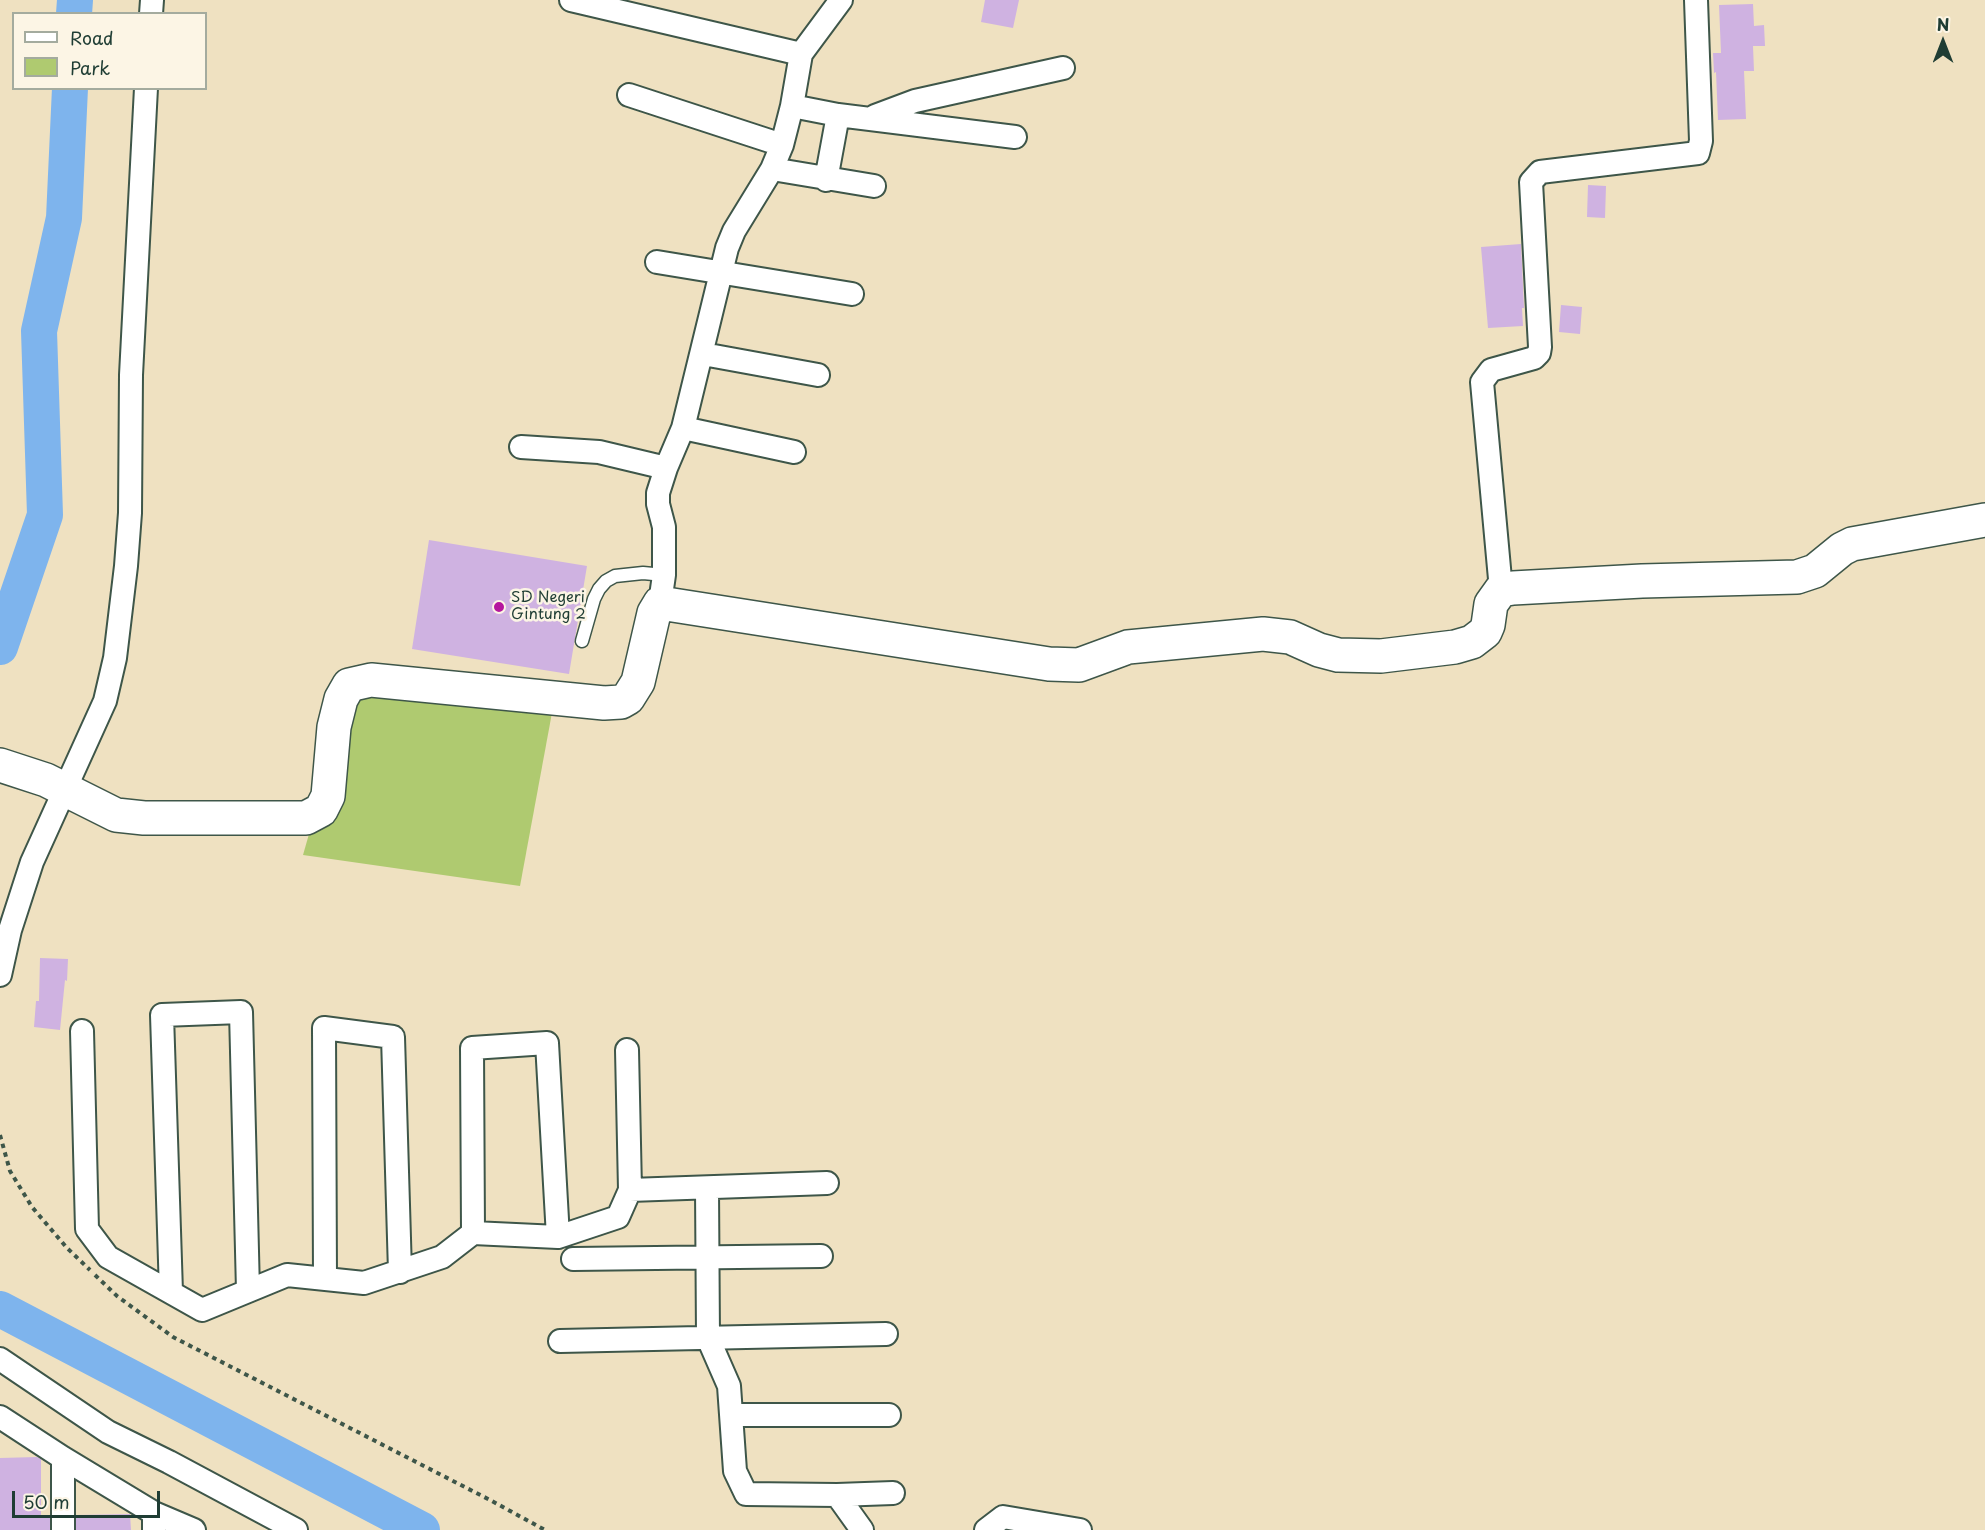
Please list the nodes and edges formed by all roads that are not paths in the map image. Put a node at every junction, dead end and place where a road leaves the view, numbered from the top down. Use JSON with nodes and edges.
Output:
{"nodes":[{"id":1,"x":572,"y":0,"type":"edge"},
{"id":2,"x":842,"y":0,"type":"edge"},
{"id":3,"x":1696,"y":0,"type":"edge"},
{"id":4,"x":801,"y":54,"type":"junction"},
{"id":5,"x":1064,"y":68,"type":"dead end"},
{"id":6,"x":146,"y":90,"type":"edge"},
{"id":7,"x":629,"y":95,"type":"dead end"},
{"id":8,"x":792,"y":106,"type":"junction"},
{"id":9,"x":837,"y":115,"type":"junction"},
{"id":10,"x":870,"y":118,"type":"junction"},
{"id":11,"x":1015,"y":137,"type":"dead end"},
{"id":12,"x":782,"y":145,"type":"junction"},
{"id":13,"x":772,"y":169,"type":"junction"},
{"id":14,"x":826,"y":180,"type":"junction"},
{"id":15,"x":874,"y":186,"type":"dead end"},
{"id":16,"x":657,"y":262,"type":"dead end"},
{"id":17,"x":720,"y":273,"type":"junction"},
{"id":18,"x":852,"y":294,"type":"dead end"},
{"id":19,"x":703,"y":354,"type":"junction"},
{"id":20,"x":818,"y":375,"type":"dead end"},
{"id":21,"x":683,"y":428,"type":"junction"},
{"id":22,"x":521,"y":447,"type":"dead end"},
{"id":23,"x":794,"y":452,"type":"dead end"},
{"id":24,"x":666,"y":468,"type":"junction"},
{"id":25,"x":1985,"y":520,"type":"edge"},
{"id":26,"x":662,"y":589,"type":"junction"},
{"id":27,"x":1501,"y":590,"type":"junction"},
{"id":28,"x":582,"y":641,"type":"dead end"},
{"id":29,"x":0,"y":765,"type":"edge"},
{"id":30,"x":55,"y":785,"type":"junction"},
{"id":31,"x":0,"y":975,"type":"edge"},
{"id":32,"x":82,"y":1031,"type":"dead end"},
{"id":33,"x":627,"y":1050,"type":"dead end"},
{"id":34,"x":827,"y":1183,"type":"dead end"},
{"id":35,"x":707,"y":1188,"type":"junction"},
{"id":36,"x":630,"y":1190,"type":"junction"},
{"id":37,"x":473,"y":1233,"type":"junction"},
{"id":38,"x":558,"y":1237,"type":"junction"},
{"id":39,"x":821,"y":1256,"type":"dead end"},
{"id":40,"x":708,"y":1257,"type":"junction"},
{"id":41,"x":573,"y":1259,"type":"dead end"},
{"id":42,"x":400,"y":1272,"type":"junction"},
{"id":43,"x":325,"y":1279,"type":"junction"},
{"id":44,"x":248,"y":1291,"type":"junction"},
{"id":45,"x":171,"y":1292,"type":"junction"},
{"id":46,"x":886,"y":1334,"type":"dead end"},
{"id":47,"x":708,"y":1338,"type":"junction"},
{"id":48,"x":560,"y":1341,"type":"dead end"},
{"id":49,"x":2,"y":1369,"type":"edge"},
{"id":50,"x":731,"y":1414,"type":"junction"},
{"id":51,"x":889,"y":1414,"type":"dead end"},
{"id":52,"x":0,"y":1417,"type":"edge"},
{"id":53,"x":63,"y":1458,"type":"junction"},
{"id":54,"x":893,"y":1493,"type":"dead end"},
{"id":55,"x":837,"y":1495,"type":"junction"},
{"id":56,"x":154,"y":1521,"type":"edge"},
{"id":57,"x":854,"y":1527,"type":"edge"},
{"id":58,"x":63,"y":1530,"type":"edge"},
{"id":59,"x":194,"y":1530,"type":"edge"},
{"id":60,"x":296,"y":1530,"type":"edge"},
{"id":61,"x":986,"y":1530,"type":"edge"},
{"id":62,"x":1080,"y":1530,"type":"edge"}],
"edges":[{"from":1,"to":4,"type":"street"},
{"from":2,"to":4,"type":"street"},
{"from":3,"to":27,"type":"street"},
{"from":4,"to":8,"type":"street"},
{"from":5,"to":10,"type":"street"},
{"from":6,"to":30,"type":"street"},
{"from":7,"to":12,"type":"street"},
{"from":8,"to":9,"type":"street"},
{"from":8,"to":12,"type":"street"},
{"from":9,"to":10,"type":"street"},
{"from":9,"to":14,"type":"street"},
{"from":10,"to":11,"type":"street"},
{"from":12,"to":13,"type":"street"},
{"from":13,"to":14,"type":"street"},
{"from":13,"to":17,"type":"street"},
{"from":14,"to":15,"type":"street"},
{"from":16,"to":17,"type":"street"},
{"from":17,"to":18,"type":"street"},
{"from":17,"to":19,"type":"street"},
{"from":19,"to":20,"type":"street"},
{"from":19,"to":21,"type":"street"},
{"from":21,"to":23,"type":"street"},
{"from":21,"to":24,"type":"street"},
{"from":22,"to":24,"type":"street"},
{"from":24,"to":26,"type":"street"},
{"from":25,"to":27,"type":"street"},
{"from":26,"to":27,"type":"street"},
{"from":26,"to":28,"type":"lane"},
{"from":26,"to":30,"type":"street"},
{"from":29,"to":30,"type":"street"},
{"from":30,"to":31,"type":"street"},
{"from":32,"to":45,"type":"street"},
{"from":33,"to":36,"type":"street"},
{"from":34,"to":35,"type":"street"},
{"from":35,"to":36,"type":"street"},
{"from":35,"to":40,"type":"street"},
{"from":36,"to":38,"type":"street"},
{"from":37,"to":38,"type":"street"},
{"from":37,"to":38,"type":"street"},
{"from":37,"to":42,"type":"street"},
{"from":39,"to":40,"type":"street"},
{"from":40,"to":41,"type":"street"},
{"from":40,"to":47,"type":"street"},
{"from":42,"to":43,"type":"street"},
{"from":42,"to":43,"type":"street"},
{"from":43,"to":44,"type":"street"},
{"from":44,"to":45,"type":"street"},
{"from":44,"to":45,"type":"street"},
{"from":46,"to":47,"type":"street"},
{"from":47,"to":48,"type":"street"},
{"from":47,"to":50,"type":"street"},
{"from":49,"to":60,"type":"street"},
{"from":50,"to":51,"type":"street"},
{"from":50,"to":55,"type":"street"},
{"from":52,"to":53,"type":"street"},
{"from":53,"to":56,"type":"street"},
{"from":53,"to":58,"type":"street"},
{"from":54,"to":55,"type":"street"},
{"from":55,"to":57,"type":"street"},
{"from":56,"to":59,"type":"street"},
{"from":61,"to":62,"type":"street"}]}
